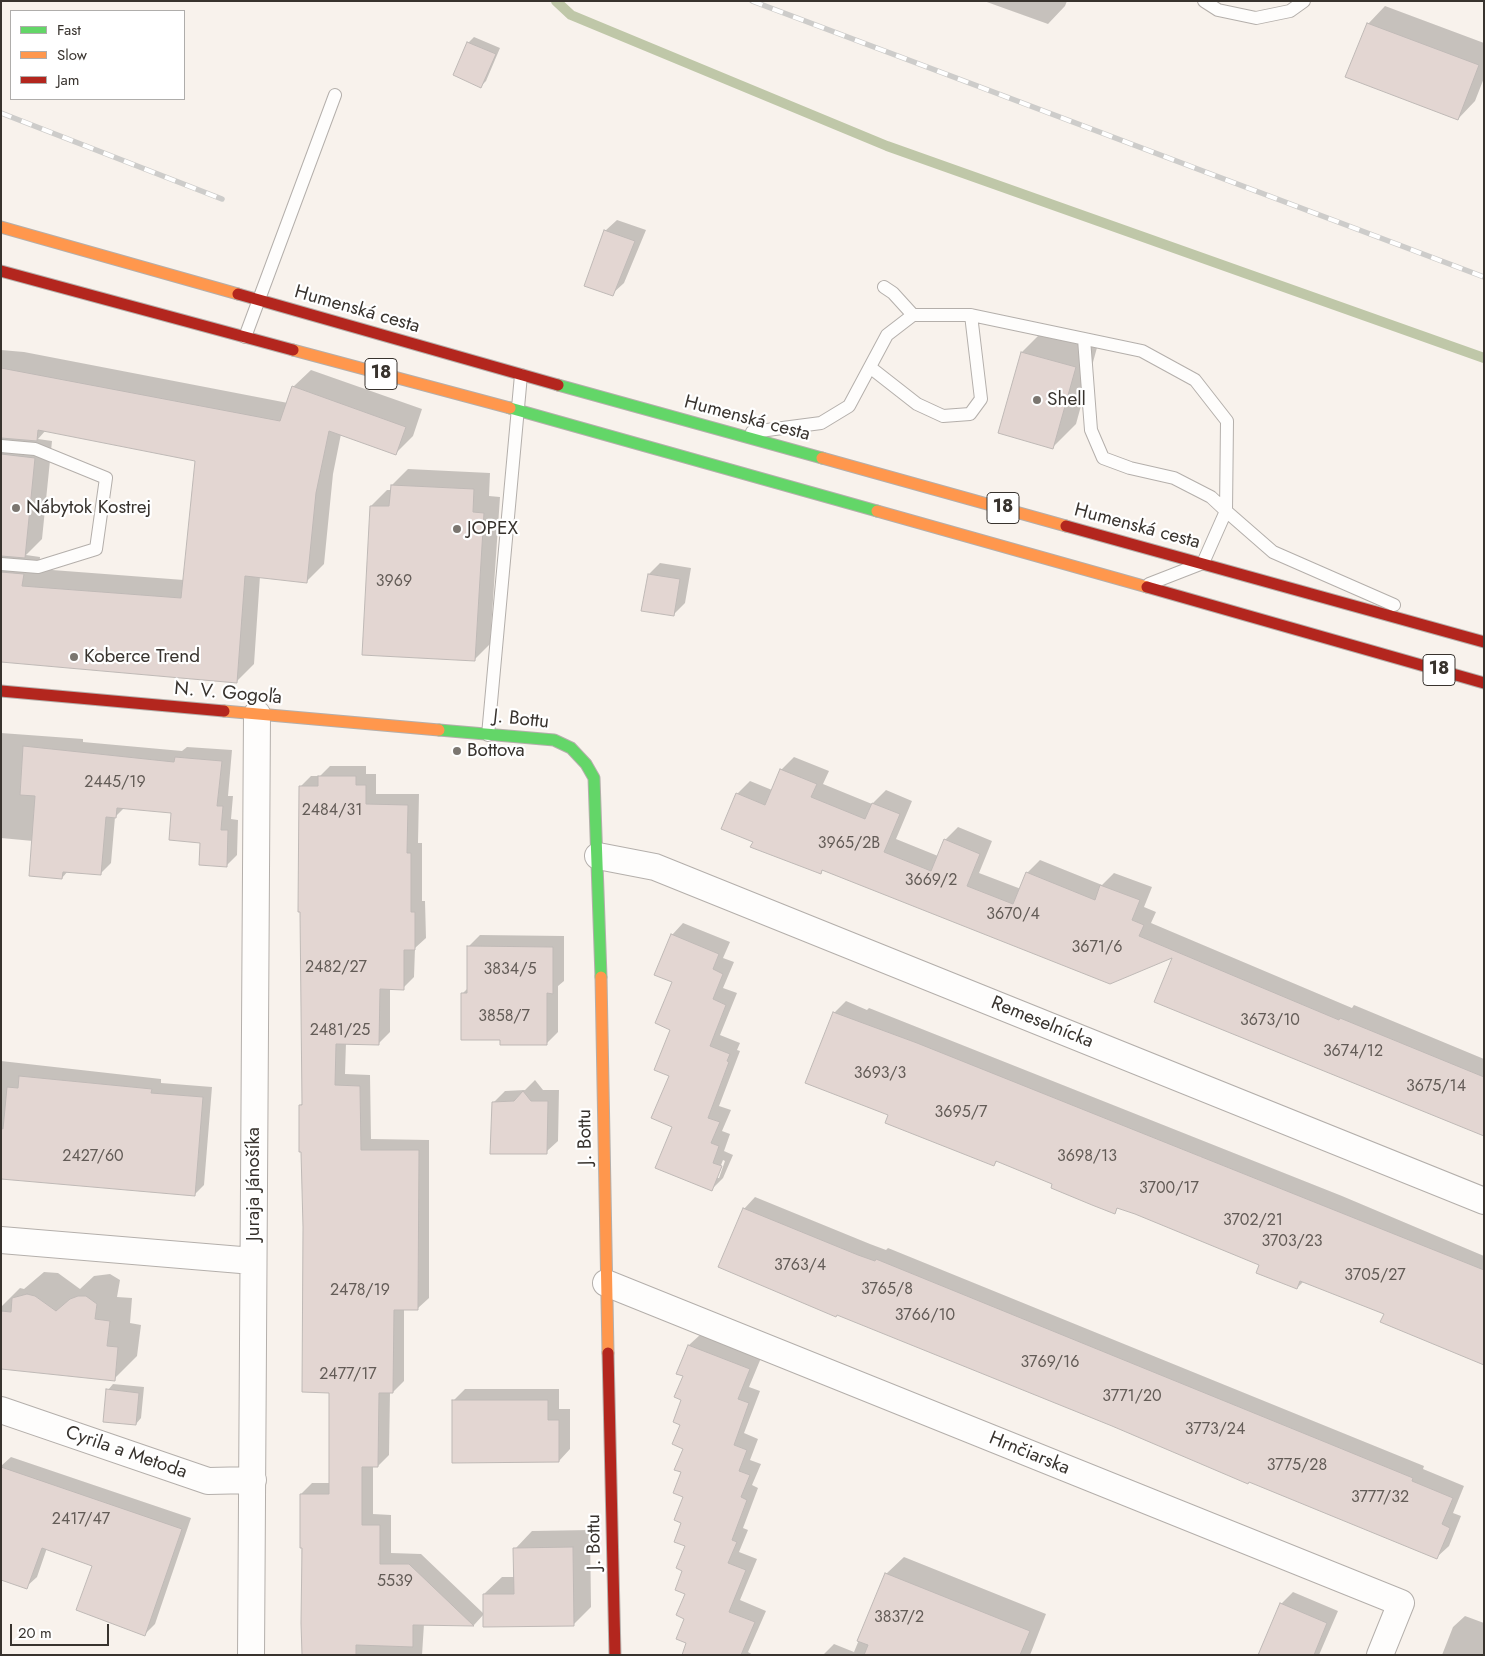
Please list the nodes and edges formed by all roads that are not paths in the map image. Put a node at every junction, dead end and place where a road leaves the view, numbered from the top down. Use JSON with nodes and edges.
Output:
{"nodes":[{"id":1,"x":1204,"y":1,"type":"edge"},
{"id":2,"x":1304,"y":1,"type":"edge"},
{"id":3,"x":334,"y":95,"type":"dead end"},
{"id":4,"x":1,"y":227,"type":"edge"},
{"id":5,"x":1,"y":271,"type":"edge"},
{"id":6,"x":884,"y":287,"type":"dead end"},
{"id":7,"x":258,"y":300,"type":"junction"},
{"id":8,"x":913,"y":315,"type":"junction"},
{"id":9,"x":971,"y":315,"type":"junction"},
{"id":10,"x":245,"y":337,"type":"junction"},
{"id":11,"x":1084,"y":339,"type":"junction"},
{"id":12,"x":871,"y":368,"type":"junction"},
{"id":13,"x":521,"y":375,"type":"junction"},
{"id":14,"x":516,"y":410,"type":"junction"},
{"id":15,"x":734,"y":434,"type":"junction"},
{"id":16,"x":1,"y":446,"type":"edge"},
{"id":17,"x":1226,"y":511,"type":"junction"},
{"id":18,"x":1203,"y":563,"type":"junction"},
{"id":19,"x":1,"y":564,"type":"edge"},
{"id":20,"x":1145,"y":586,"type":"junction"},
{"id":21,"x":1462,"y":636,"type":"junction"},
{"id":22,"x":1484,"y":642,"type":"edge"},
{"id":23,"x":1484,"y":683,"type":"edge"},
{"id":24,"x":1,"y":691,"type":"edge"},
{"id":25,"x":257,"y":714,"type":"junction"},
{"id":26,"x":452,"y":731,"type":"joint"},
{"id":27,"x":488,"y":734,"type":"junction"},
{"id":28,"x":598,"y":856,"type":"junction"},
{"id":29,"x":1484,"y":1201,"type":"edge"},
{"id":30,"x":1,"y":1240,"type":"edge"},
{"id":31,"x":253,"y":1261,"type":"junction"},
{"id":32,"x":606,"y":1284,"type":"junction"},
{"id":33,"x":1,"y":1410,"type":"edge"},
{"id":34,"x":253,"y":1480,"type":"junction"},
{"id":35,"x":251,"y":1655,"type":"edge"},
{"id":36,"x":615,"y":1655,"type":"edge"},
{"id":37,"x":1380,"y":1655,"type":"edge"}],
"edges":[{"from":1,"to":2,"type":"lane"},
{"from":3,"to":7,"type":"lane"},
{"from":4,"to":7,"type":"main road","name":"Humenská cesta","number":"18"},
{"from":5,"to":10,"type":"main road","number":"18"},
{"from":6,"to":8,"type":"lane"},
{"from":7,"to":10,"type":"lane"},
{"from":7,"to":13,"type":"main road","name":"Humenská cesta","number":"18"},
{"from":8,"to":9,"type":"lane"},
{"from":8,"to":12,"type":"lane"},
{"from":9,"to":11,"type":"lane"},
{"from":9,"to":12,"type":"lane"},
{"from":10,"to":14,"type":"main road","number":"18"},
{"from":11,"to":17,"type":"lane"},
{"from":11,"to":17,"type":"lane"},
{"from":12,"to":15,"type":"lane"},
{"from":13,"to":14,"type":"lane"},
{"from":13,"to":15,"type":"main road","name":"Humenská cesta","number":"18"},
{"from":14,"to":20,"type":"main road","number":"18"},
{"from":14,"to":27,"type":"lane"},
{"from":15,"to":18,"type":"main road","name":"Humenská cesta","number":"18"},
{"from":16,"to":19,"type":"lane"},
{"from":17,"to":18,"type":"lane"},
{"from":17,"to":21,"type":"lane"},
{"from":18,"to":20,"type":"lane"},
{"from":18,"to":21,"type":"main road","name":"Humenská cesta","number":"18"},
{"from":20,"to":23,"type":"main road","number":"18"},
{"from":21,"to":22,"type":"main road","name":"Humenská cesta","number":"18"},
{"from":24,"to":25,"type":"main road","name":"N. V. Gogoľa"},
{"from":25,"to":26,"type":"main road","name":"N. V. Gogoľa"},
{"from":25,"to":31,"type":"street","name":"Juraja Jánošíka"},
{"from":26,"to":27,"type":"main road","name":"J. Bottu"},
{"from":27,"to":28,"type":"main road","name":"J. Bottu"},
{"from":28,"to":29,"type":"street","name":"Remeselnícka"},
{"from":28,"to":32,"type":"main road","name":"J. Bottu"},
{"from":30,"to":31,"type":"street"},
{"from":31,"to":34,"type":"street","name":"Juraja Jánošíka"},
{"from":32,"to":36,"type":"main road","name":"J. Bottu"},
{"from":32,"to":37,"type":"street","name":"Hrnčiarska"},
{"from":33,"to":34,"type":"street","name":"Cyrila a Metoda"},
{"from":34,"to":35,"type":"street","name":"Juraja Jánošíka"}]}
